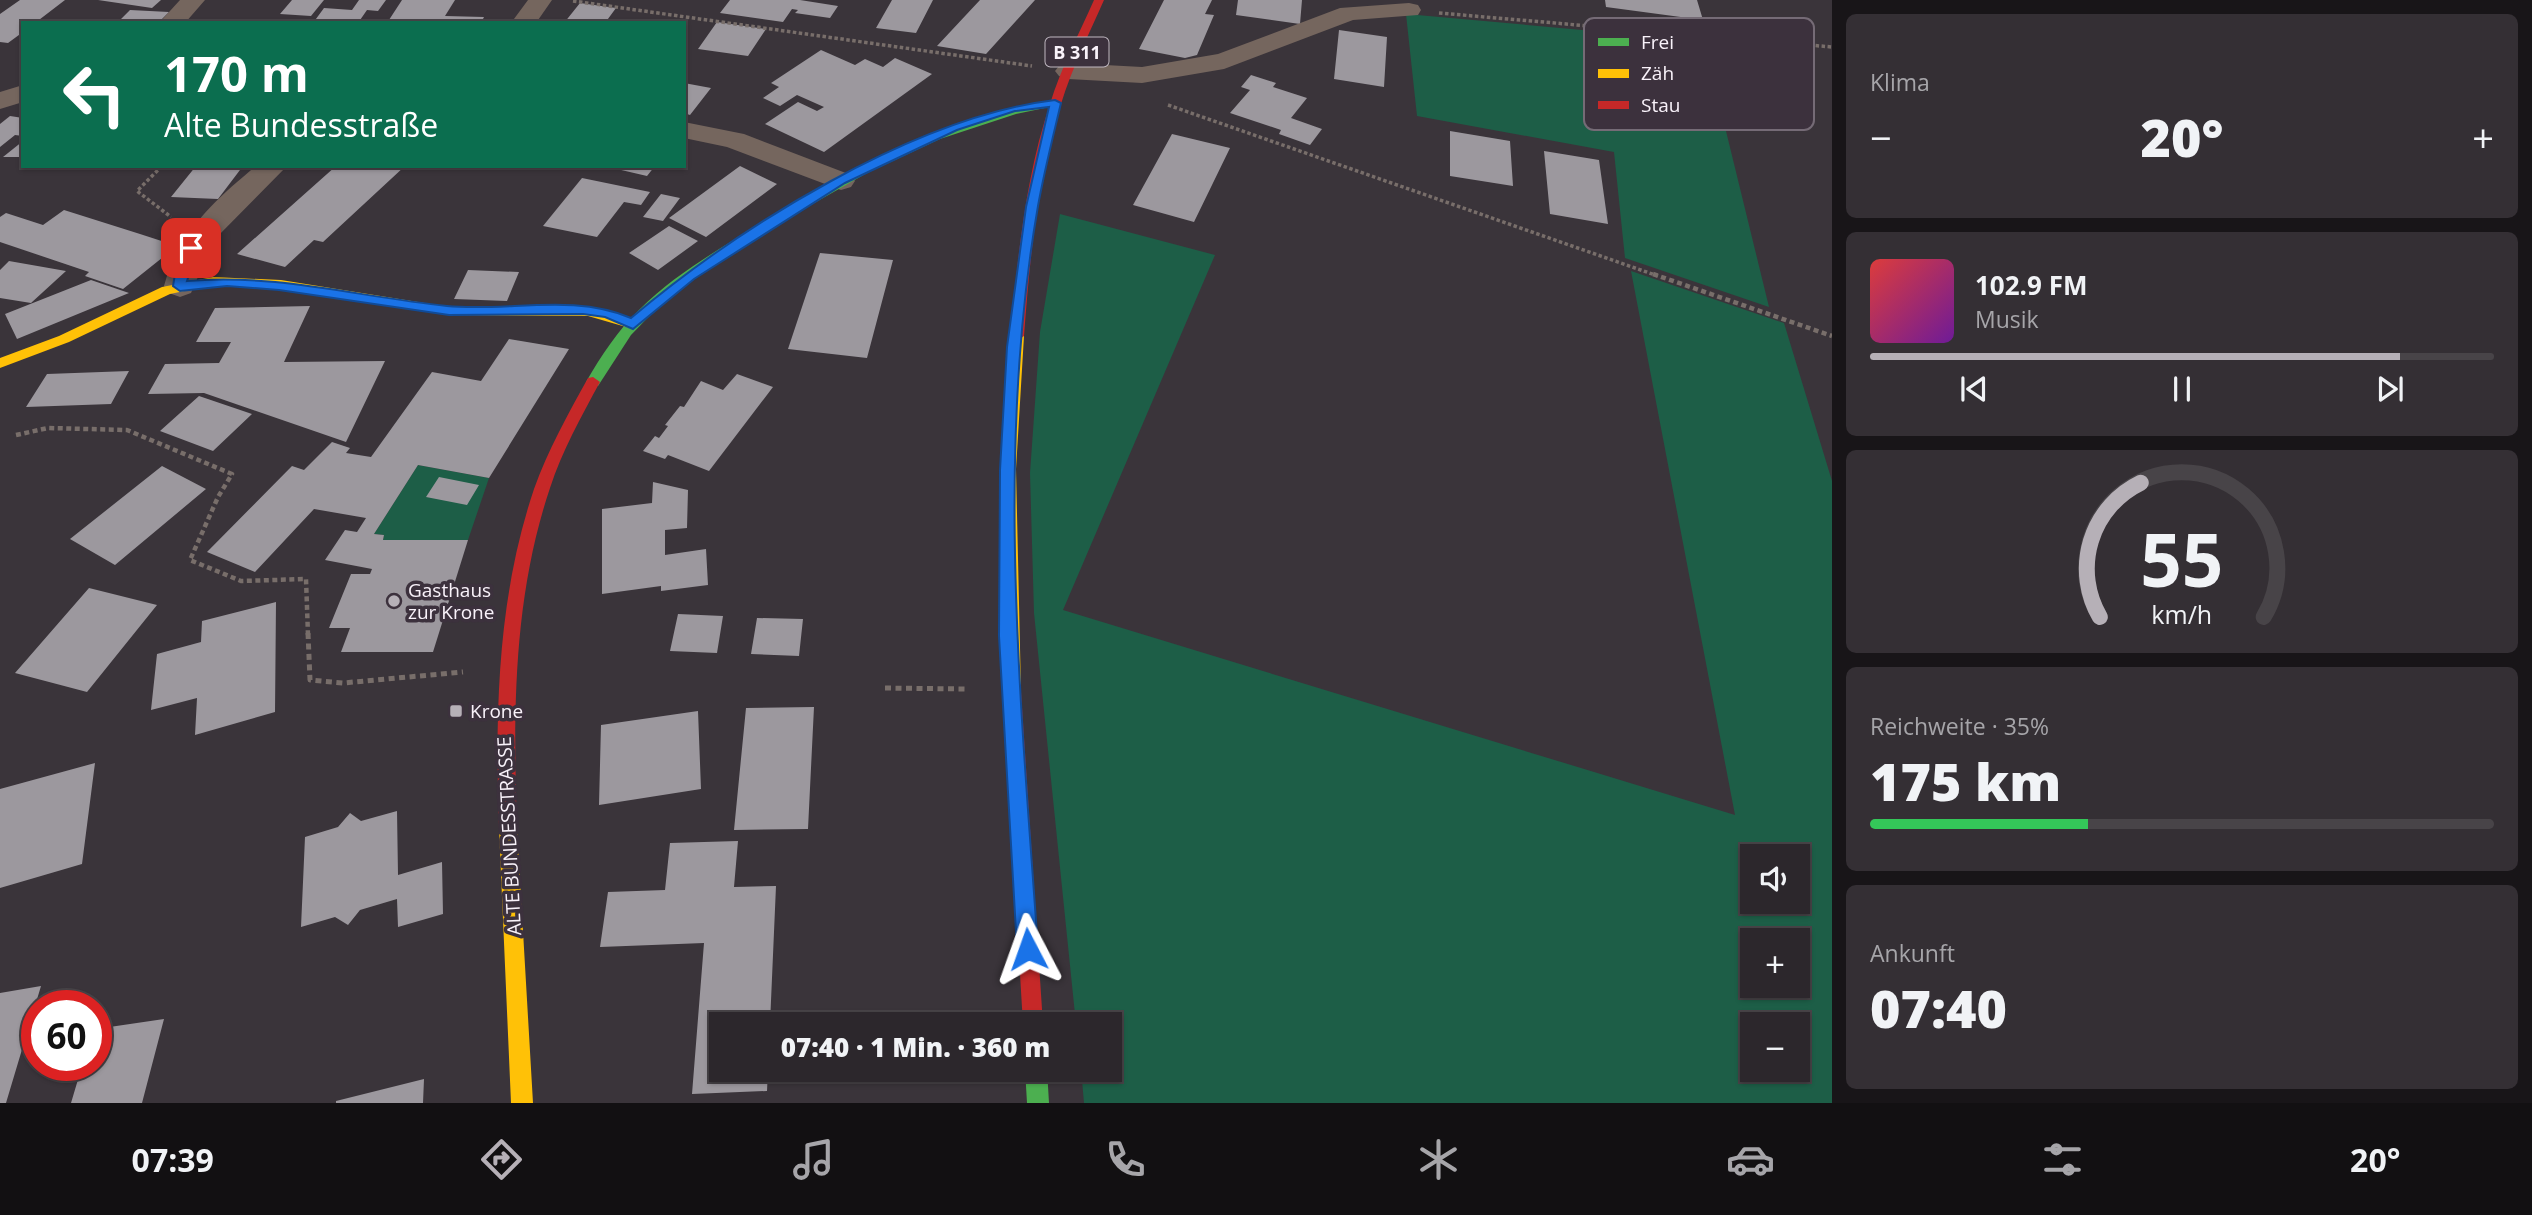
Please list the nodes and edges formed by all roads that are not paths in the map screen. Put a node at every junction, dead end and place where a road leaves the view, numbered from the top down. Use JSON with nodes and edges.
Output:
{"nodes":[{"id":1,"x":193,"y":0,"type":"edge"},
{"id":2,"x":540,"y":0,"type":"edge"},
{"id":3,"x":1099,"y":0,"type":"edge"},
{"id":4,"x":1409,"y":10,"type":"road end"},
{"id":5,"x":173,"y":21,"type":"edge"},
{"id":6,"x":524,"y":21,"type":"edge"},
{"id":7,"x":1068,"y":71,"type":"junction"},
{"id":8,"x":21,"y":94,"type":"edge"},
{"id":9,"x":0,"y":101,"type":"edge"},
{"id":10,"x":1055,"y":103,"type":"junction"},
{"id":11,"x":686,"y":130,"type":"edge"},
{"id":12,"x":271,"y":168,"type":"edge"},
{"id":13,"x":841,"y":181,"type":"junction"},
{"id":14,"x":180,"y":286,"type":"junction"},
{"id":15,"x":633,"y":324,"type":"junction"},
{"id":16,"x":0,"y":363,"type":"edge"},
{"id":17,"x":1032,"y":1012,"type":"edge"},
{"id":18,"x":1037,"y":1082,"type":"edge"},
{"id":19,"x":522,"y":1103,"type":"edge"},
{"id":20,"x":1038,"y":1103,"type":"edge"}],
"edges":[{"from":1,"to":5,"type":"street"},
{"from":2,"to":6,"type":"street"},
{"from":3,"to":7,"type":"street","number":"B 311"},
{"from":4,"to":7,"type":"street"},
{"from":7,"to":10,"type":"street","number":"B 311"},
{"from":8,"to":9,"type":"street"},
{"from":10,"to":13,"type":"street","name":"ALTE BUNDESSTRASSE"},
{"from":10,"to":17,"type":"street","number":"B 311"},
{"from":11,"to":13,"type":"street"},
{"from":12,"to":14,"type":"street"},
{"from":13,"to":15,"type":"street","name":"ALTE BUNDESSTRASSE"},
{"from":14,"to":15,"type":"street"},
{"from":14,"to":16,"type":"street"},
{"from":15,"to":19,"type":"street","name":"ALTE BUNDESSTRASSE"},
{"from":18,"to":20,"type":"street"}]}
